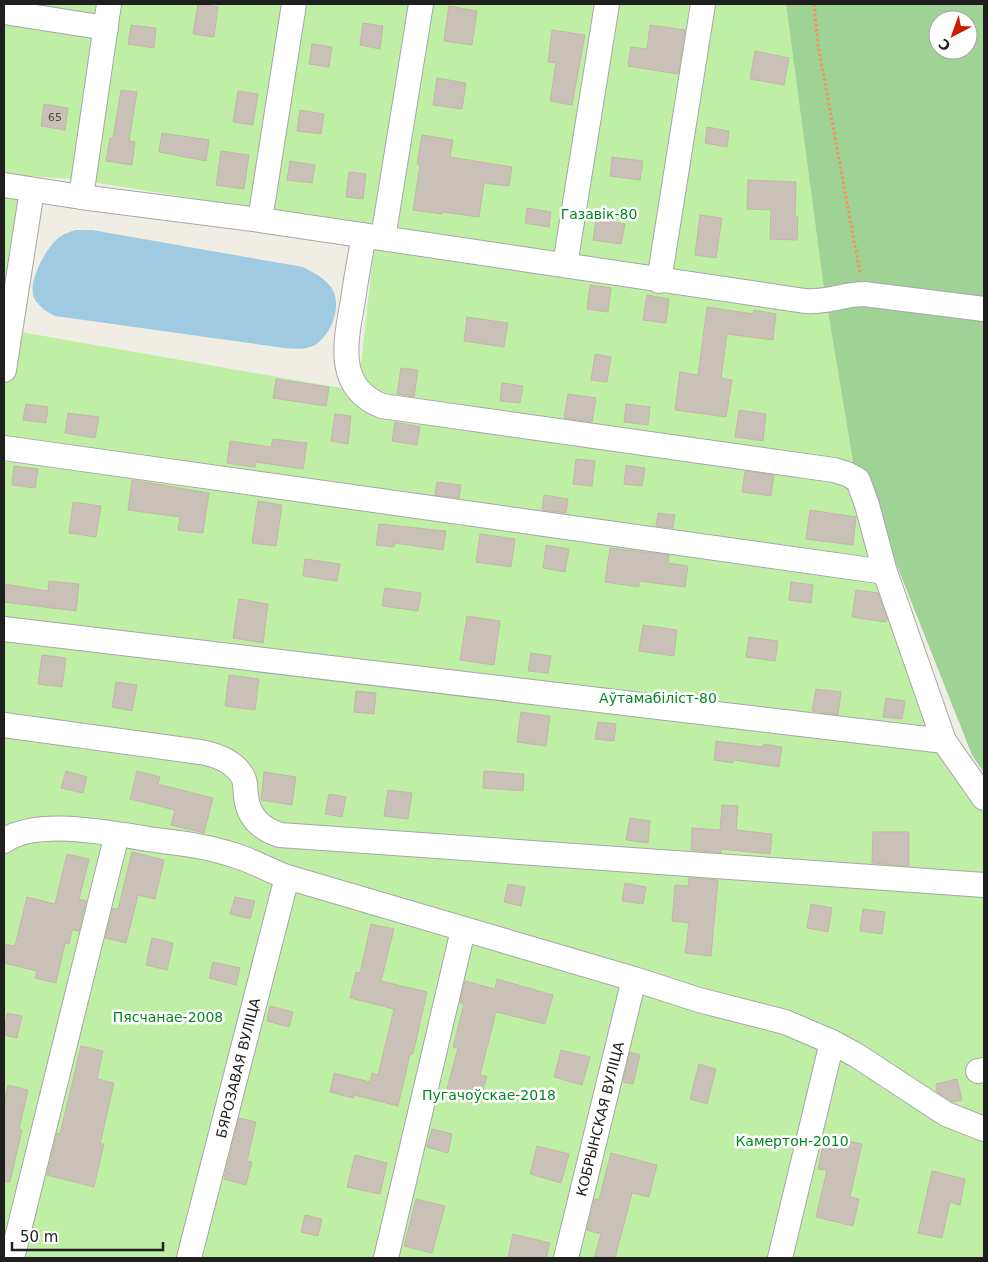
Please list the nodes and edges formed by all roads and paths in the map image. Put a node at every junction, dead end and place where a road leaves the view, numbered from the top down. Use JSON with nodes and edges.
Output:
{"nodes":[{"id":1,"x":109,"y":4,"type":"edge"},
{"id":2,"x":294,"y":4,"type":"edge"},
{"id":3,"x":421,"y":4,"type":"edge"},
{"id":4,"x":607,"y":4,"type":"edge"},
{"id":5,"x":703,"y":4,"type":"edge"},
{"id":6,"x":814,"y":4,"type":"edge"},
{"id":7,"x":4,"y":12,"type":"edge"},
{"id":8,"x":106,"y":28,"type":"junction"},
{"id":9,"x":4,"y":185,"type":"edge"},
{"id":10,"x":32,"y":190,"type":"junction"},
{"id":11,"x":80,"y":197,"type":"junction"},
{"id":12,"x":260,"y":220,"type":"junction"},
{"id":13,"x":373,"y":237,"type":"junction"},
{"id":14,"x":565,"y":265,"type":"junction"},
{"id":15,"x":659,"y":280,"type":"junction"},
{"id":16,"x":864,"y":294,"type":"junction"},
{"id":17,"x":984,"y":309,"type":"edge"},
{"id":18,"x":4,"y":370,"type":"edge"},
{"id":19,"x":4,"y":448,"type":"edge"},
{"id":20,"x":885,"y":572,"type":"junction"},
{"id":21,"x":4,"y":628,"type":"edge"},
{"id":22,"x":4,"y":725,"type":"edge"},
{"id":23,"x":944,"y":740,"type":"junction"},
{"id":24,"x":984,"y":798,"type":"edge"},
{"id":25,"x":117,"y":834,"type":"junction"},
{"id":26,"x":4,"y":841,"type":"edge"},
{"id":27,"x":287,"y":877,"type":"junction"},
{"id":28,"x":984,"y":885,"type":"edge"},
{"id":29,"x":463,"y":930,"type":"junction"},
{"id":30,"x":634,"y":979,"type":"junction"},
{"id":31,"x":832,"y":1042,"type":"junction"},
{"id":32,"x":984,"y":1129,"type":"edge"},
{"id":33,"x":12,"y":1258,"type":"edge"},
{"id":34,"x":189,"y":1258,"type":"edge"},
{"id":35,"x":386,"y":1258,"type":"edge"},
{"id":36,"x":566,"y":1258,"type":"edge"},
{"id":37,"x":780,"y":1258,"type":"edge"}],
"edges":[{"from":1,"to":8,"type":"lane"},
{"from":2,"to":12,"type":"lane"},
{"from":3,"to":13,"type":"lane"},
{"from":4,"to":14,"type":"lane"},
{"from":5,"to":15,"type":"lane"},
{"from":6,"to":16,"type":"path"},
{"from":7,"to":8,"type":"lane"},
{"from":8,"to":11,"type":"lane"},
{"from":9,"to":10,"type":"lane"},
{"from":10,"to":11,"type":"lane"},
{"from":10,"to":18,"type":"lane"},
{"from":11,"to":12,"type":"lane"},
{"from":12,"to":13,"type":"lane"},
{"from":13,"to":14,"type":"lane"},
{"from":13,"to":20,"type":"lane"},
{"from":14,"to":15,"type":"lane"},
{"from":15,"to":16,"type":"lane"},
{"from":16,"to":17,"type":"lane"},
{"from":19,"to":20,"type":"lane"},
{"from":20,"to":23,"type":"lane"},
{"from":21,"to":23,"type":"lane"},
{"from":22,"to":28,"type":"lane"},
{"from":23,"to":24,"type":"lane"},
{"from":25,"to":26,"type":"lane"},
{"from":25,"to":27,"type":"lane"},
{"from":25,"to":33,"type":"lane"},
{"from":27,"to":29,"type":"lane"},
{"from":27,"to":34,"type":"lane","name":"БЯРОЗАВАЯ ВУЛІЦА"},
{"from":29,"to":30,"type":"lane"},
{"from":29,"to":35,"type":"lane"},
{"from":30,"to":31,"type":"lane"},
{"from":30,"to":36,"type":"lane","name":"КОБРЫНСКАЯ ВУЛІЦА"},
{"from":31,"to":32,"type":"lane"},
{"from":31,"to":37,"type":"lane"}]}
